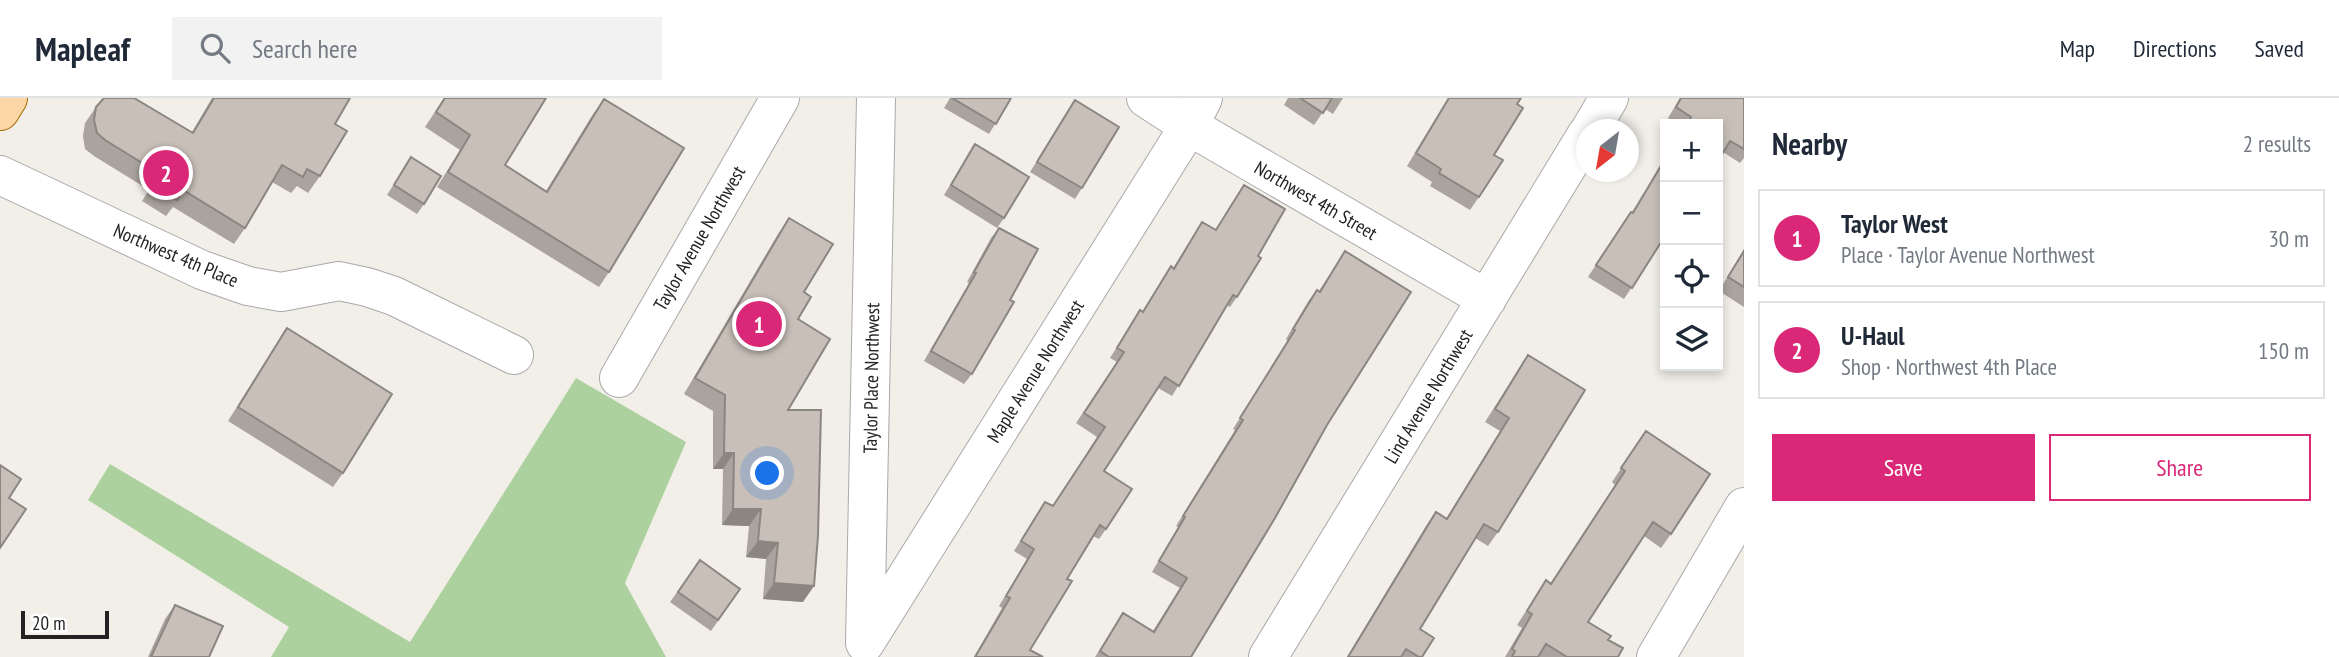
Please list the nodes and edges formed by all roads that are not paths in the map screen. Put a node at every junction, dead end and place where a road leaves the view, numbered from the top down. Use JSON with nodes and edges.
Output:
{"nodes":[{"id":1,"x":9,"y":98,"type":"edge"},
{"id":2,"x":780,"y":98,"type":"edge"},
{"id":3,"x":876,"y":98,"type":"edge"},
{"id":4,"x":1146,"y":98,"type":"edge"},
{"id":5,"x":1609,"y":98,"type":"edge"},
{"id":6,"x":0,"y":111,"type":"edge"},
{"id":7,"x":1196,"y":112,"type":"edge"},
{"id":8,"x":1597,"y":119,"type":"edge"},
{"id":9,"x":1576,"y":152,"type":"edge"},
{"id":10,"x":0,"y":175,"type":"edge"},
{"id":11,"x":1487,"y":299,"type":"junction"},
{"id":12,"x":514,"y":355,"type":"dead end"},
{"id":13,"x":619,"y":379,"type":"dead end"},
{"id":14,"x":1744,"y":507,"type":"edge"},
{"id":15,"x":865,"y":650,"type":"edge"},
{"id":16,"x":1268,"y":657,"type":"edge"},
{"id":17,"x":1656,"y":657,"type":"edge"}],
"edges":[{"from":1,"to":6,"type":"main road"},
{"from":2,"to":13,"type":"street","name":"Taylor Avenue Northwest"},
{"from":3,"to":15,"type":"street","name":"Taylor Place Northwest"},
{"from":4,"to":7,"type":"street","name":"Northwest 4th Street"},
{"from":5,"to":8,"type":"street"},
{"from":7,"to":11,"type":"street","name":"Northwest 4th Street"},
{"from":7,"to":15,"type":"street","name":"Maple Avenue Northwest"},
{"from":9,"to":11,"type":"street","name":"Lind Avenue Northwest"},
{"from":10,"to":12,"type":"street","name":"Northwest 4th Place"},
{"from":11,"to":16,"type":"street","name":"Lind Avenue Northwest"},
{"from":14,"to":17,"type":"street"}]}
